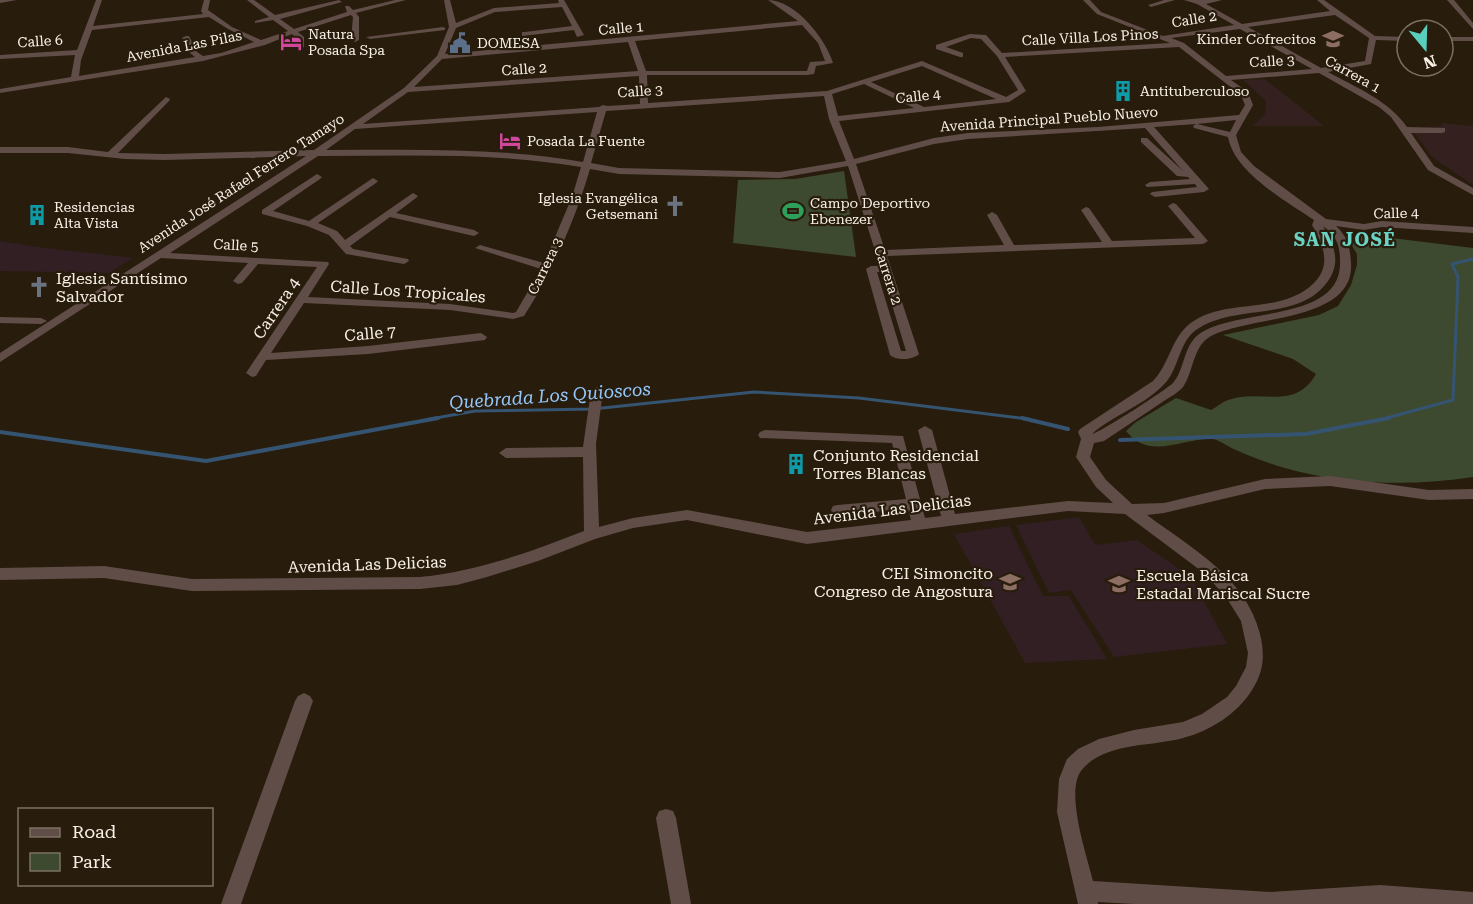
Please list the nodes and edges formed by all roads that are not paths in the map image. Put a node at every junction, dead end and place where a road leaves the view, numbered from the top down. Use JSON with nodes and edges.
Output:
{"nodes":[{"id":1,"x":14,"y":0,"type":"edge"},
{"id":2,"x":99,"y":0,"type":"edge"},
{"id":3,"x":207,"y":0,"type":"edge"},
{"id":4,"x":250,"y":0,"type":"edge"},
{"id":5,"x":401,"y":0,"type":"edge"},
{"id":6,"x":439,"y":0,"type":"edge"},
{"id":7,"x":447,"y":0,"type":"edge"},
{"id":8,"x":494,"y":0,"type":"edge"},
{"id":9,"x":771,"y":0,"type":"edge"},
{"id":10,"x":1086,"y":0,"type":"edge"},
{"id":11,"x":1172,"y":0,"type":"edge"},
{"id":12,"x":1187,"y":0,"type":"edge"},
{"id":13,"x":1219,"y":0,"type":"edge"},
{"id":14,"x":1320,"y":0,"type":"edge"},
{"id":15,"x":1450,"y":0,"type":"edge"},
{"id":16,"x":1461,"y":0,"type":"edge"},
{"id":17,"x":0,"y":1,"type":"edge"},
{"id":18,"x":337,"y":1,"type":"edge"},
{"id":19,"x":562,"y":2,"type":"edge"},
{"id":20,"x":1200,"y":3,"type":"junction"},
{"id":21,"x":1150,"y":5,"type":"dead end"},
{"id":22,"x":494,"y":10,"type":"junction"},
{"id":23,"x":353,"y":12,"type":"junction"},
{"id":24,"x":1334,"y":13,"type":"junction"},
{"id":25,"x":1473,"y":14,"type":"edge"},
{"id":26,"x":210,"y":15,"type":"junction"},
{"id":27,"x":276,"y":18,"type":"junction"},
{"id":28,"x":257,"y":22,"type":"dead end"},
{"id":29,"x":804,"y":23,"type":"junction"},
{"id":30,"x":1240,"y":26,"type":"junction"},
{"id":31,"x":453,"y":27,"type":"junction"},
{"id":32,"x":1473,"y":27,"type":"edge"},
{"id":33,"x":91,"y":28,"type":"junction"},
{"id":34,"x":577,"y":28,"type":"junction"},
{"id":35,"x":443,"y":29,"type":"junction"},
{"id":36,"x":293,"y":32,"type":"junction"},
{"id":37,"x":525,"y":34,"type":"dead end"},
{"id":38,"x":370,"y":37,"type":"dead end"},
{"id":39,"x":1166,"y":37,"type":"junction"},
{"id":40,"x":186,"y":38,"type":"dead end"},
{"id":41,"x":1373,"y":38,"type":"junction"},
{"id":42,"x":631,"y":39,"type":"junction"},
{"id":43,"x":1395,"y":39,"type":"edge"},
{"id":44,"x":1455,"y":39,"type":"edge"},
{"id":45,"x":1473,"y":39,"type":"edge"},
{"id":46,"x":355,"y":40,"type":"dead end"},
{"id":47,"x":584,"y":43,"type":"junction"},
{"id":48,"x":262,"y":44,"type":"junction"},
{"id":49,"x":1180,"y":45,"type":"junction"},
{"id":50,"x":300,"y":47,"type":"dead end"},
{"id":51,"x":81,"y":52,"type":"junction"},
{"id":52,"x":960,"y":55,"type":"dead end"},
{"id":53,"x":1000,"y":56,"type":"junction"},
{"id":54,"x":0,"y":57,"type":"edge"},
{"id":55,"x":440,"y":57,"type":"junction"},
{"id":56,"x":203,"y":59,"type":"junction"},
{"id":57,"x":772,"y":64,"type":"dead end"},
{"id":58,"x":809,"y":69,"type":"junction"},
{"id":59,"x":1322,"y":72,"type":"junction"},
{"id":60,"x":643,"y":73,"type":"junction"},
{"id":61,"x":75,"y":78,"type":"junction"},
{"id":62,"x":1226,"y":78,"type":"junction"},
{"id":63,"x":863,"y":81,"type":"junction"},
{"id":64,"x":396,"y":89,"type":"junction"},
{"id":65,"x":406,"y":90,"type":"junction"},
{"id":66,"x":0,"y":91,"type":"edge"},
{"id":67,"x":828,"y":93,"type":"junction"},
{"id":68,"x":166,"y":99,"type":"dead end"},
{"id":69,"x":1006,"y":100,"type":"junction"},
{"id":70,"x":644,"y":104,"type":"junction"},
{"id":71,"x":603,"y":107,"type":"junction"},
{"id":72,"x":922,"y":108,"type":"junction"},
{"id":73,"x":1241,"y":117,"type":"junction"},
{"id":74,"x":833,"y":119,"type":"junction"},
{"id":75,"x":1177,"y":124,"type":"junction"},
{"id":76,"x":1148,"y":126,"type":"junction"},
{"id":77,"x":356,"y":127,"type":"junction"},
{"id":78,"x":1403,"y":130,"type":"junction"},
{"id":79,"x":1442,"y":130,"type":"dead end"},
{"id":80,"x":1232,"y":135,"type":"junction"},
{"id":81,"x":1144,"y":140,"type":"dead end"},
{"id":82,"x":0,"y":150,"type":"edge"},
{"id":83,"x":303,"y":153,"type":"junction"},
{"id":84,"x":316,"y":153,"type":"junction"},
{"id":85,"x":111,"y":154,"type":"junction"},
{"id":86,"x":851,"y":163,"type":"junction"},
{"id":87,"x":588,"y":166,"type":"junction"},
{"id":88,"x":317,"y":177,"type":"dead end"},
{"id":89,"x":1194,"y":177,"type":"junction"},
{"id":90,"x":373,"y":181,"type":"dead end"},
{"id":91,"x":1150,"y":185,"type":"dead end"},
{"id":92,"x":259,"y":190,"type":"junction"},
{"id":93,"x":1473,"y":192,"type":"edge"},
{"id":94,"x":1155,"y":194,"type":"dead end"},
{"id":95,"x":289,"y":195,"type":"junction"},
{"id":96,"x":413,"y":196,"type":"dead end"},
{"id":97,"x":1173,"y":206,"type":"dead end"},
{"id":98,"x":1086,"y":210,"type":"dead end"},
{"id":99,"x":389,"y":214,"type":"junction"},
{"id":100,"x":992,"y":215,"type":"dead end"},
{"id":101,"x":1319,"y":220,"type":"junction"},
{"id":102,"x":310,"y":224,"type":"junction"},
{"id":103,"x":1473,"y":230,"type":"edge"},
{"id":104,"x":474,"y":232,"type":"dead end"},
{"id":105,"x":1108,"y":245,"type":"junction"},
{"id":106,"x":344,"y":246,"type":"junction"},
{"id":107,"x":480,"y":248,"type":"dead end"},
{"id":108,"x":1011,"y":249,"type":"junction"},
{"id":109,"x":881,"y":253,"type":"junction"},
{"id":110,"x":154,"y":254,"type":"junction"},
{"id":111,"x":255,"y":261,"type":"junction"},
{"id":112,"x":405,"y":261,"type":"dead end"},
{"id":113,"x":322,"y":262,"type":"joint"},
{"id":114,"x":547,"y":267,"type":"junction"},
{"id":115,"x":886,"y":269,"type":"junction"},
{"id":116,"x":238,"y":281,"type":"dead end"},
{"id":117,"x":301,"y":300,"type":"junction"},
{"id":118,"x":513,"y":316,"type":"joint"},
{"id":119,"x":0,"y":320,"type":"edge"},
{"id":120,"x":41,"y":321,"type":"junction"},
{"id":121,"x":481,"y":337,"type":"dead end"},
{"id":122,"x":0,"y":348,"type":"edge"},
{"id":123,"x":262,"y":357,"type":"junction"},
{"id":124,"x":0,"y":358,"type":"edge"},
{"id":125,"x":252,"y":372,"type":"dead end"},
{"id":126,"x":597,"y":391,"type":"dead end"},
{"id":127,"x":925,"y":430,"type":"dead end"},
{"id":128,"x":765,"y":435,"type":"dead end"},
{"id":129,"x":1088,"y":439,"type":"junction"},
{"id":130,"x":591,"y":452,"type":"junction"},
{"id":131,"x":506,"y":453,"type":"dead end"},
{"id":132,"x":1473,"y":494,"type":"edge"},
{"id":133,"x":914,"y":503,"type":"junction"},
{"id":134,"x":1123,"y":507,"type":"junction"},
{"id":135,"x":838,"y":510,"type":"dead end"},
{"id":136,"x":949,"y":519,"type":"junction"},
{"id":137,"x":919,"y":524,"type":"junction"},
{"id":138,"x":592,"y":534,"type":"junction"},
{"id":139,"x":0,"y":574,"type":"edge"},
{"id":140,"x":304,"y":701,"type":"dead end"},
{"id":141,"x":666,"y":818,"type":"dead end"},
{"id":142,"x":1087,"y":898,"type":"edge"},
{"id":143,"x":1158,"y":901,"type":"edge"},
{"id":144,"x":1473,"y":902,"type":"edge"},
{"id":145,"x":231,"y":904,"type":"edge"},
{"id":146,"x":681,"y":904,"type":"edge"}],
"edges":[{"from":1,"to":17,"type":"street"},
{"from":2,"to":33,"type":"street"},
{"from":3,"to":26,"type":"street"},
{"from":4,"to":27,"type":"street"},
{"from":5,"to":23,"type":"street","name":"Avenida Las Pilas"},
{"from":6,"to":35,"type":"street"},
{"from":7,"to":31,"type":"street"},
{"from":8,"to":22,"type":"street"},
{"from":9,"to":29,"type":"street"},
{"from":10,"to":39,"type":"street"},
{"from":11,"to":21,"type":"street"},
{"from":12,"to":20,"type":"street"},
{"from":13,"to":20,"type":"street"},
{"from":14,"to":24,"type":"street"},
{"from":15,"to":32,"type":"street"},
{"from":16,"to":25,"type":"street"},
{"from":18,"to":23,"type":"street"},
{"from":18,"to":27,"type":"street"},
{"from":19,"to":22,"type":"street"},
{"from":19,"to":34,"type":"street"},
{"from":20,"to":30,"type":"street","name":"Carrera 1"},
{"from":22,"to":31,"type":"street"},
{"from":23,"to":36,"type":"street","name":"Avenida Las Pilas"},
{"from":23,"to":46,"type":"street"},
{"from":24,"to":30,"type":"street","name":"Calle 2"},
{"from":24,"to":41,"type":"street"},
{"from":26,"to":33,"type":"street"},
{"from":26,"to":48,"type":"street"},
{"from":27,"to":28,"type":"street"},
{"from":27,"to":36,"type":"street"},
{"from":29,"to":42,"type":"street","name":"Calle 1"},
{"from":29,"to":58,"type":"street"},
{"from":30,"to":39,"type":"street","name":"Calle 2"},
{"from":30,"to":59,"type":"street","name":"Carrera 1"},
{"from":31,"to":55,"type":"street","name":"Avenida José Rafael Ferrero Tamayo"},
{"from":33,"to":51,"type":"street"},
{"from":34,"to":37,"type":"street"},
{"from":34,"to":47,"type":"street"},
{"from":35,"to":38,"type":"street"},
{"from":35,"to":64,"type":"street","name":"Avenida José Rafael Ferrero Tamayo"},
{"from":36,"to":48,"type":"street","name":"Avenida Las Pilas"},
{"from":36,"to":50,"type":"street"},
{"from":39,"to":49,"type":"street"},
{"from":40,"to":56,"type":"street"},
{"from":41,"to":43,"type":"street"},
{"from":41,"to":59,"type":"street","name":"Calle 3"},
{"from":42,"to":47,"type":"street","name":"Calle 1"},
{"from":42,"to":60,"type":"street"},
{"from":44,"to":45,"type":"street"},
{"from":47,"to":55,"type":"street","name":"Calle 1"},
{"from":48,"to":56,"type":"street","name":"Avenida Las Pilas"},
{"from":49,"to":53,"type":"street","name":"Calle Villa Los Pinos"},
{"from":49,"to":62,"type":"street"},
{"from":51,"to":54,"type":"street","name":"Calle 6"},
{"from":51,"to":61,"type":"street"},
{"from":52,"to":53,"type":"street"},
{"from":53,"to":69,"type":"street"},
{"from":55,"to":65,"type":"street","name":"Avenida José Rafael Ferrero Tamayo"},
{"from":56,"to":61,"type":"street","name":"Avenida Las Pilas"},
{"from":57,"to":58,"type":"street"},
{"from":58,"to":60,"type":"street","name":"Calle 2"},
{"from":59,"to":62,"type":"street","name":"Calle 3"},
{"from":59,"to":78,"type":"street","name":"Carrera 1"},
{"from":60,"to":65,"type":"street","name":"Calle 2"},
{"from":60,"to":70,"type":"street"},
{"from":61,"to":66,"type":"street","name":"Avenida Las Pilas"},
{"from":62,"to":73,"type":"street"},
{"from":63,"to":67,"type":"street","name":"Calle 3"},
{"from":63,"to":69,"type":"street","name":"Calle 3"},
{"from":63,"to":72,"type":"street"},
{"from":64,"to":65,"type":"street","name":"Calle 2"},
{"from":64,"to":83,"type":"street","name":"Avenida José Rafael Ferrero Tamayo"},
{"from":65,"to":77,"type":"street","name":"Avenida José Rafael Ferrero Tamayo"},
{"from":67,"to":70,"type":"street","name":"Calle 3"},
{"from":67,"to":74,"type":"street","name":"Carrera 2"},
{"from":68,"to":85,"type":"street"},
{"from":69,"to":72,"type":"street","name":"Calle 4"},
{"from":70,"to":71,"type":"street","name":"Calle 3"},
{"from":71,"to":77,"type":"street","name":"Calle 3"},
{"from":71,"to":87,"type":"street","name":"Carrera 3"},
{"from":72,"to":74,"type":"street","name":"Calle 4"},
{"from":73,"to":75,"type":"street","name":"Avenida Principal Pueblo Nuevo"},
{"from":73,"to":80,"type":"street"},
{"from":74,"to":86,"type":"street","name":"Carrera 2"},
{"from":75,"to":76,"type":"street","name":"Avenida Principal Pueblo Nuevo"},
{"from":75,"to":80,"type":"street"},
{"from":76,"to":86,"type":"street","name":"Avenida Principal Pueblo Nuevo"},
{"from":76,"to":89,"type":"street"},
{"from":77,"to":84,"type":"street","name":"Avenida José Rafael Ferrero Tamayo"},
{"from":78,"to":79,"type":"street"},
{"from":78,"to":93,"type":"street","name":"Carrera 1"},
{"from":80,"to":101,"type":"street"},
{"from":81,"to":89,"type":"street"},
{"from":82,"to":85,"type":"street","name":"Avenida Principal Pueblo Nuevo"},
{"from":83,"to":84,"type":"street","name":"Avenida Principal Pueblo Nuevo"},
{"from":83,"to":85,"type":"street","name":"Avenida Principal Pueblo Nuevo"},
{"from":83,"to":110,"type":"street","name":"Avenida José Rafael Ferrero Tamayo"},
{"from":84,"to":87,"type":"street","name":"Avenida Principal Pueblo Nuevo"},
{"from":84,"to":92,"type":"street","name":"Avenida José Rafael Ferrero Tamayo"},
{"from":86,"to":87,"type":"street","name":"Avenida Principal Pueblo Nuevo"},
{"from":86,"to":109,"type":"street","name":"Carrera 2"},
{"from":87,"to":114,"type":"street","name":"Carrera 3"},
{"from":88,"to":95,"type":"street"},
{"from":89,"to":91,"type":"street"},
{"from":89,"to":94,"type":"street"},
{"from":90,"to":102,"type":"street"},
{"from":92,"to":95,"type":"street"},
{"from":92,"to":110,"type":"street","name":"Avenida José Rafael Ferrero Tamayo"},
{"from":95,"to":102,"type":"street"},
{"from":96,"to":99,"type":"street"},
{"from":97,"to":105,"type":"street"},
{"from":98,"to":105,"type":"street"},
{"from":99,"to":104,"type":"street"},
{"from":99,"to":106,"type":"street"},
{"from":100,"to":108,"type":"street"},
{"from":101,"to":103,"type":"street","name":"Calle 4"},
{"from":101,"to":129,"type":"street"},
{"from":101,"to":129,"type":"street"},
{"from":102,"to":106,"type":"street"},
{"from":105,"to":108,"type":"street"},
{"from":106,"to":112,"type":"street"},
{"from":107,"to":114,"type":"street"},
{"from":108,"to":109,"type":"street"},
{"from":109,"to":115,"type":"street","name":"Carrera 2"},
{"from":110,"to":111,"type":"street","name":"Calle 5"},
{"from":110,"to":120,"type":"street","name":"Avenida José Rafael Ferrero Tamayo"},
{"from":110,"to":124,"type":"street","name":"Avenida José Rafael Ferrero Tamayo"},
{"from":111,"to":113,"type":"street","name":"Calle 5"},
{"from":111,"to":116,"type":"street"},
{"from":113,"to":117,"type":"street","name":"Carrera 4"},
{"from":114,"to":118,"type":"street","name":"Carrera 3"},
{"from":115,"to":115,"type":"street","name":"Carrera 2"},
{"from":117,"to":118,"type":"street","name":"Calle Los Tropicales"},
{"from":117,"to":123,"type":"street","name":"Carrera 4"},
{"from":119,"to":120,"type":"street"},
{"from":120,"to":122,"type":"street","name":"Avenida José Rafael Ferrero Tamayo"},
{"from":121,"to":123,"type":"street","name":"Calle 7"},
{"from":123,"to":125,"type":"street","name":"Carrera 4"},
{"from":126,"to":130,"type":"street"},
{"from":127,"to":136,"type":"street"},
{"from":128,"to":133,"type":"street"},
{"from":129,"to":134,"type":"street"},
{"from":130,"to":131,"type":"street"},
{"from":130,"to":138,"type":"street"},
{"from":132,"to":134,"type":"street","name":"Avenida Las Delicias"},
{"from":133,"to":135,"type":"street"},
{"from":133,"to":137,"type":"street"},
{"from":134,"to":136,"type":"street","name":"Avenida Las Delicias"},
{"from":134,"to":142,"type":"street"},
{"from":136,"to":137,"type":"street","name":"Avenida Las Delicias"},
{"from":137,"to":138,"type":"street","name":"Avenida Las Delicias"},
{"from":138,"to":139,"type":"street","name":"Avenida Las Delicias"},
{"from":140,"to":145,"type":"street"},
{"from":141,"to":146,"type":"street"},
{"from":142,"to":143,"type":"street"},
{"from":143,"to":144,"type":"street"}]}
